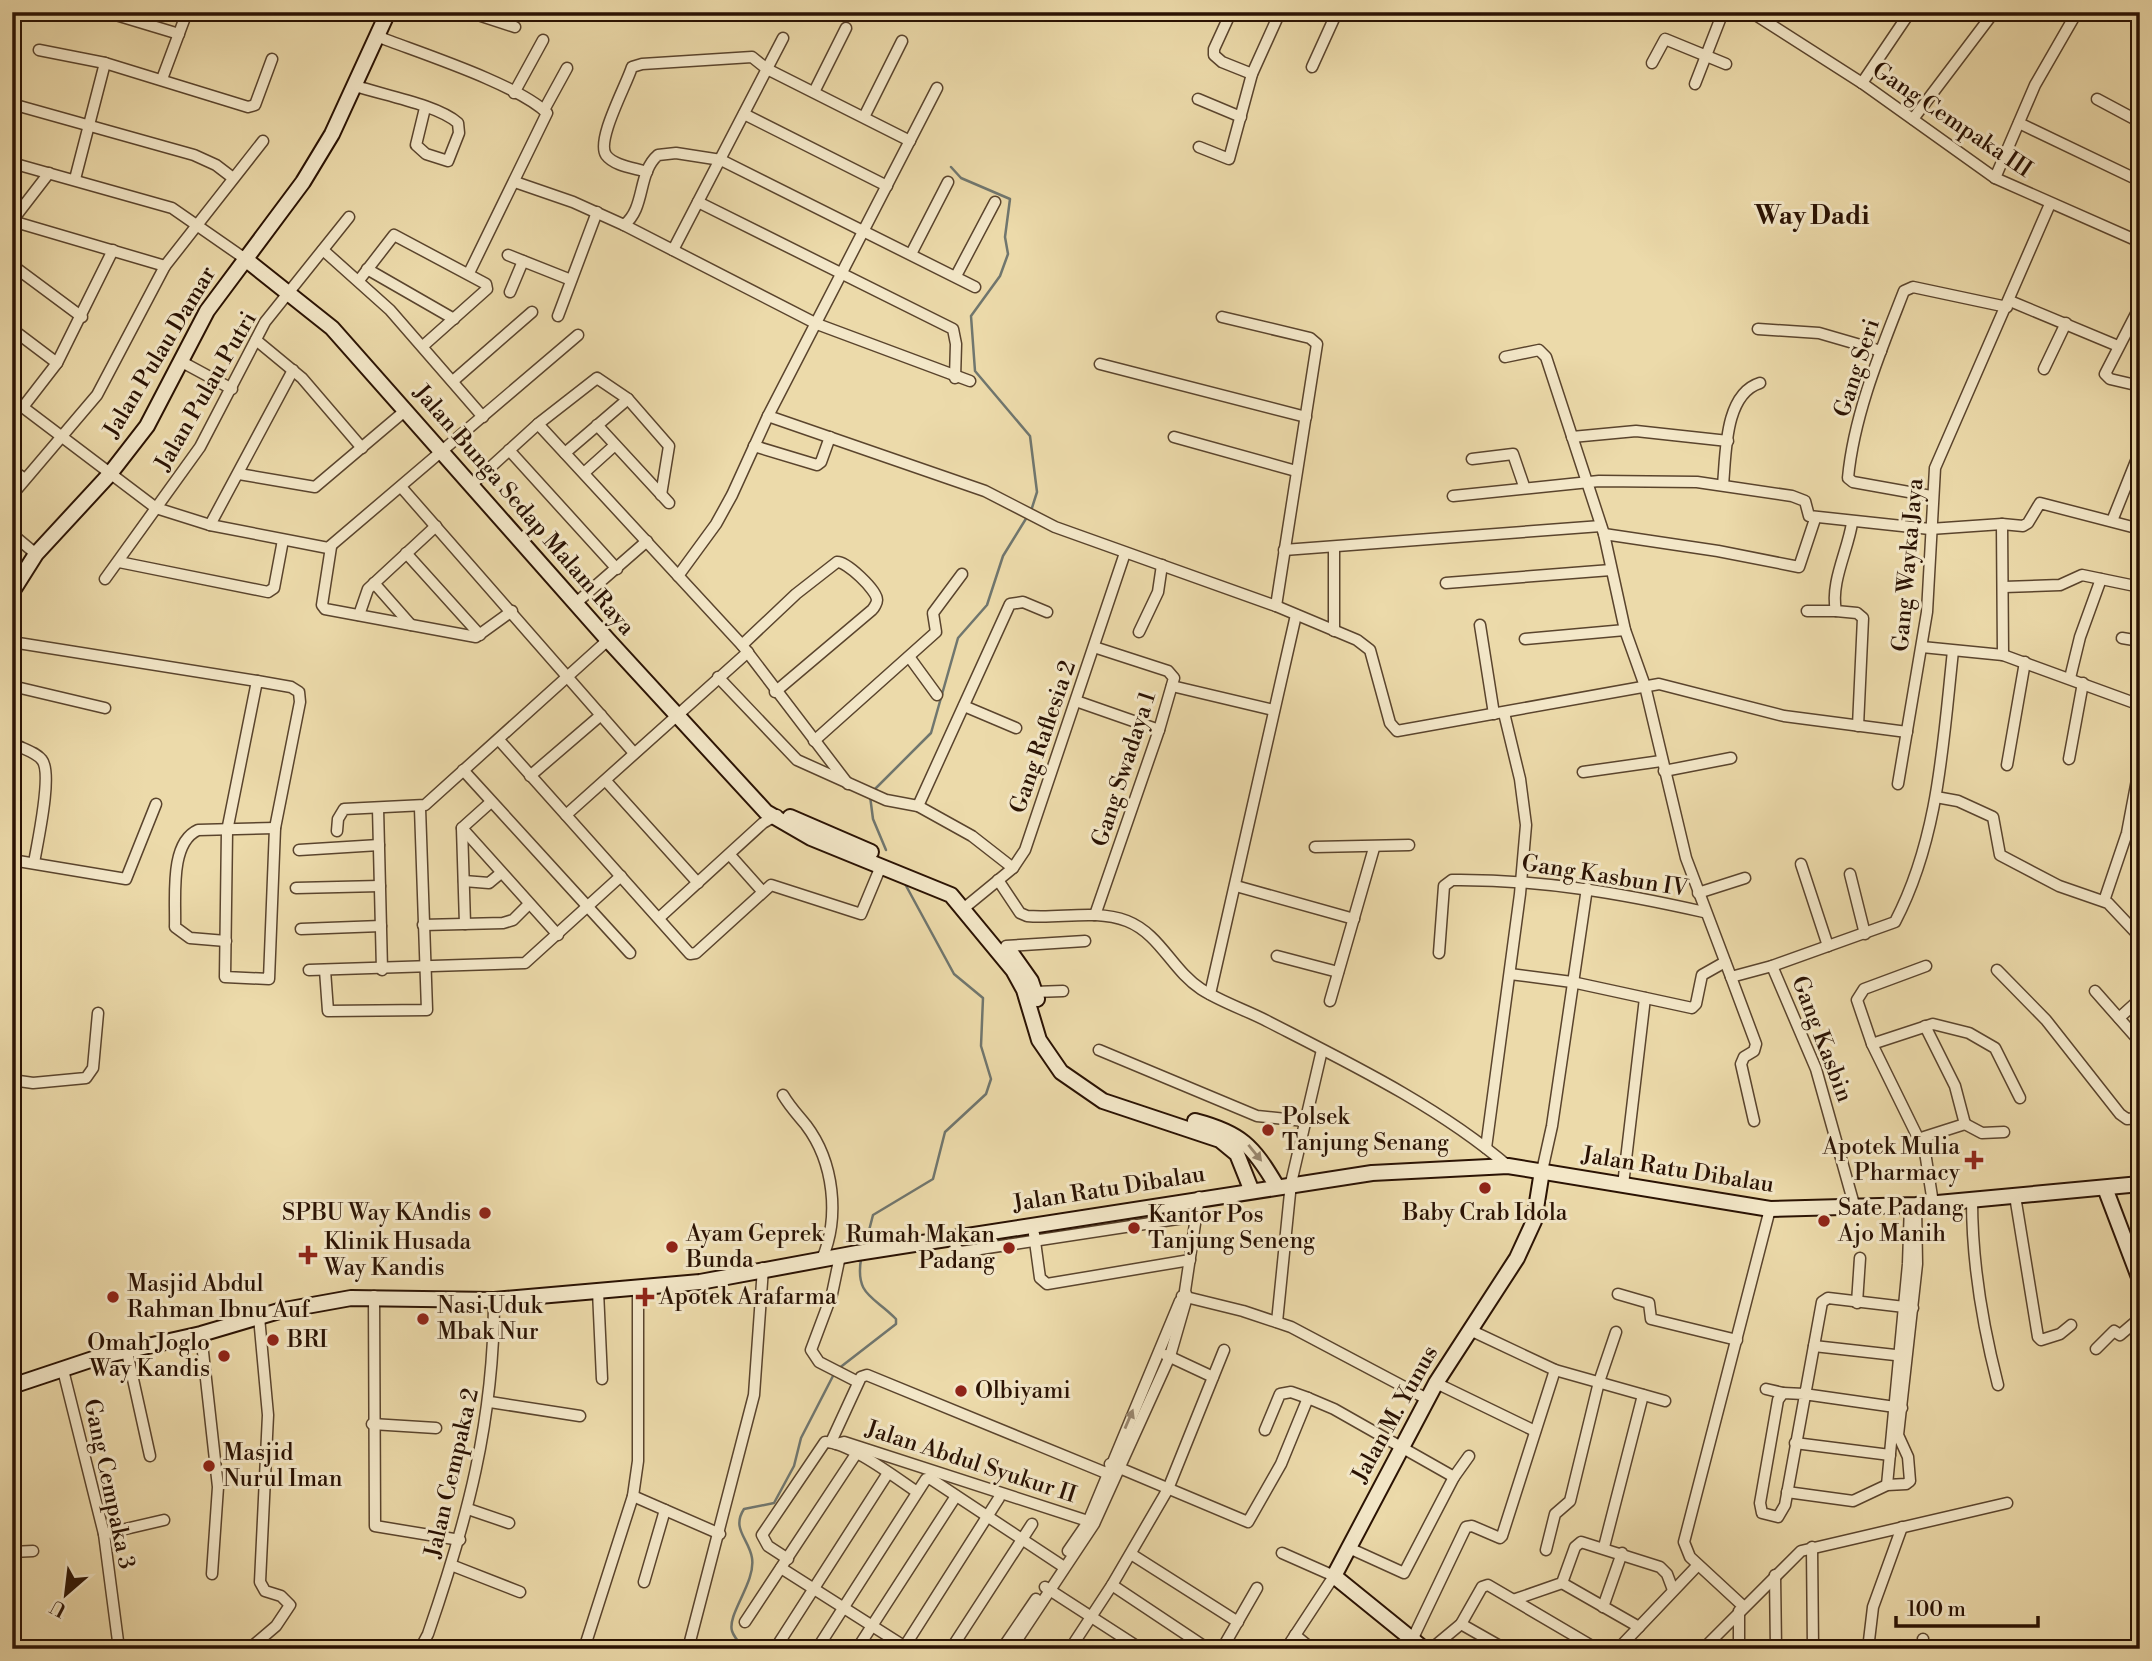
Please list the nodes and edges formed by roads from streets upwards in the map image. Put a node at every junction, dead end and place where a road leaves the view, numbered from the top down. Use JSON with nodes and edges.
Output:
{"nodes":[{"id":1,"x":106,"y":12,"type":"edge"},
{"id":2,"x":187,"y":12,"type":"edge"},
{"id":3,"x":388,"y":12,"type":"edge"},
{"id":4,"x":469,"y":12,"type":"edge"},
{"id":5,"x":1231,"y":12,"type":"edge"},
{"id":6,"x":1280,"y":12,"type":"edge"},
{"id":7,"x":1337,"y":12,"type":"edge"},
{"id":8,"x":1723,"y":12,"type":"edge"},
{"id":9,"x":1751,"y":12,"type":"edge"},
{"id":10,"x":1910,"y":12,"type":"edge"},
{"id":11,"x":1994,"y":12,"type":"edge"},
{"id":12,"x":2077,"y":12,"type":"edge"},
{"id":13,"x":514,"y":27,"type":"dead end"},
{"id":14,"x":846,"y":28,"type":"dead end"},
{"id":15,"x":178,"y":34,"type":"junction"},
{"id":16,"x":379,"y":37,"type":"junction"},
{"id":17,"x":783,"y":38,"type":"dead end"},
{"id":18,"x":543,"y":40,"type":"dead end"},
{"id":19,"x":902,"y":41,"type":"dead end"},
{"id":20,"x":39,"y":50,"type":"dead end"},
{"id":21,"x":1706,"y":54,"type":"junction"},
{"id":22,"x":272,"y":59,"type":"dead end"},
{"id":23,"x":1652,"y":62,"type":"dead end"},
{"id":24,"x":106,"y":63,"type":"junction"},
{"id":25,"x":1726,"y":64,"type":"dead end"},
{"id":26,"x":1312,"y":67,"type":"dead end"},
{"id":27,"x":567,"y":68,"type":"dead end"},
{"id":28,"x":767,"y":69,"type":"junction"},
{"id":29,"x":1252,"y":74,"type":"junction"},
{"id":30,"x":162,"y":79,"type":"junction"},
{"id":31,"x":1863,"y":83,"type":"junction"},
{"id":32,"x":1695,"y":84,"type":"dead end"},
{"id":33,"x":355,"y":86,"type":"junction"},
{"id":34,"x":937,"y":88,"type":"dead end"},
{"id":35,"x":814,"y":92,"type":"junction"},
{"id":36,"x":514,"y":93,"type":"junction"},
{"id":37,"x":1198,"y":99,"type":"dead end"},
{"id":38,"x":2097,"y":99,"type":"dead end"},
{"id":39,"x":12,"y":104,"type":"edge"},
{"id":40,"x":425,"y":108,"type":"junction"},
{"id":41,"x":546,"y":112,"type":"junction"},
{"id":42,"x":744,"y":114,"type":"junction"},
{"id":43,"x":863,"y":117,"type":"junction"},
{"id":44,"x":1241,"y":117,"type":"junction"},
{"id":45,"x":1913,"y":119,"type":"junction"},
{"id":46,"x":2140,"y":122,"type":"edge"},
{"id":47,"x":2019,"y":124,"type":"junction"},
{"id":48,"x":88,"y":126,"type":"junction"},
{"id":49,"x":263,"y":141,"type":"dead end"},
{"id":50,"x":910,"y":141,"type":"junction"},
{"id":51,"x":1199,"y":147,"type":"dead end"},
{"id":52,"x":721,"y":160,"type":"junction"},
{"id":53,"x":12,"y":163,"type":"edge"},
{"id":54,"x":647,"y":172,"type":"junction"},
{"id":55,"x":49,"y":173,"type":"junction"},
{"id":56,"x":233,"y":178,"type":"junction"},
{"id":57,"x":1996,"y":178,"type":"junction"},
{"id":58,"x":75,"y":179,"type":"junction"},
{"id":59,"x":2140,"y":181,"type":"edge"},
{"id":60,"x":515,"y":182,"type":"junction"},
{"id":61,"x":948,"y":182,"type":"dead end"},
{"id":62,"x":887,"y":186,"type":"junction"},
{"id":63,"x":698,"y":202,"type":"junction"},
{"id":64,"x":995,"y":202,"type":"dead end"},
{"id":65,"x":2050,"y":204,"type":"junction"},
{"id":66,"x":597,"y":212,"type":"junction"},
{"id":67,"x":349,"y":217,"type":"dead end"},
{"id":68,"x":12,"y":221,"type":"edge"},
{"id":69,"x":197,"y":223,"type":"junction"},
{"id":70,"x":624,"y":225,"type":"junction"},
{"id":71,"x":864,"y":231,"type":"junction"},
{"id":72,"x":2140,"y":243,"type":"edge"},
{"id":73,"x":113,"y":250,"type":"junction"},
{"id":74,"x":323,"y":250,"type":"junction"},
{"id":75,"x":673,"y":250,"type":"junction"},
{"id":76,"x":911,"y":254,"type":"junction"},
{"id":77,"x":508,"y":255,"type":"dead end"},
{"id":78,"x":244,"y":258,"type":"junction"},
{"id":79,"x":523,"y":261,"type":"junction"},
{"id":80,"x":12,"y":265,"type":"edge"},
{"id":81,"x":165,"y":265,"type":"junction"},
{"id":82,"x":367,"y":270,"type":"junction"},
{"id":83,"x":469,"y":273,"type":"junction"},
{"id":84,"x":843,"y":274,"type":"junction"},
{"id":85,"x":956,"y":276,"type":"junction"},
{"id":86,"x":359,"y":279,"type":"junction"},
{"id":87,"x":570,"y":280,"type":"junction"},
{"id":88,"x":975,"y":287,"type":"dead end"},
{"id":89,"x":510,"y":292,"type":"dead end"},
{"id":90,"x":290,"y":293,"type":"junction"},
{"id":91,"x":2008,"y":304,"type":"junction"},
{"id":92,"x":2140,"y":306,"type":"edge"},
{"id":93,"x":532,"y":312,"type":"dead end"},
{"id":94,"x":558,"y":316,"type":"dead end"},
{"id":95,"x":82,"y":317,"type":"junction"},
{"id":96,"x":1222,"y":317,"type":"dead end"},
{"id":97,"x":454,"y":319,"type":"junction"},
{"id":98,"x":2066,"y":323,"type":"junction"},
{"id":99,"x":817,"y":324,"type":"junction"},
{"id":100,"x":12,"y":329,"type":"edge"},
{"id":101,"x":1758,"y":329,"type":"dead end"},
{"id":102,"x":578,"y":335,"type":"dead end"},
{"id":103,"x":256,"y":340,"type":"junction"},
{"id":104,"x":423,"y":346,"type":"junction"},
{"id":105,"x":2118,"y":346,"type":"junction"},
{"id":106,"x":1881,"y":351,"type":"junction"},
{"id":107,"x":1505,"y":357,"type":"dead end"},
{"id":108,"x":181,"y":362,"type":"junction"},
{"id":109,"x":57,"y":363,"type":"junction"},
{"id":110,"x":1100,"y":364,"type":"dead end"},
{"id":111,"x":2044,"y":369,"type":"dead end"},
{"id":112,"x":293,"y":370,"type":"junction"},
{"id":113,"x":955,"y":378,"type":"junction"},
{"id":114,"x":453,"y":381,"type":"junction"},
{"id":115,"x":970,"y":381,"type":"dead end"},
{"id":116,"x":1760,"y":383,"type":"dead end"},
{"id":117,"x":2140,"y":386,"type":"edge"},
{"id":118,"x":232,"y":388,"type":"junction"},
{"id":119,"x":628,"y":399,"type":"junction"},
{"id":120,"x":12,"y":400,"type":"edge"},
{"id":121,"x":23,"y":407,"type":"junction"},
{"id":122,"x":406,"y":410,"type":"junction"},
{"id":123,"x":768,"y":416,"type":"junction"},
{"id":124,"x":483,"y":417,"type":"junction"},
{"id":125,"x":1306,"y":417,"type":"junction"},
{"id":126,"x":538,"y":424,"type":"junction"},
{"id":127,"x":597,"y":425,"type":"junction"},
{"id":128,"x":830,"y":437,"type":"junction"},
{"id":129,"x":1174,"y":437,"type":"dead end"},
{"id":130,"x":1572,"y":438,"type":"junction"},
{"id":131,"x":62,"y":439,"type":"junction"},
{"id":132,"x":1728,"y":441,"type":"junction"},
{"id":133,"x":615,"y":446,"type":"junction"},
{"id":134,"x":754,"y":446,"type":"junction"},
{"id":135,"x":362,"y":449,"type":"junction"},
{"id":136,"x":509,"y":450,"type":"junction"},
{"id":137,"x":2140,"y":451,"type":"edge"},
{"id":138,"x":442,"y":453,"type":"junction"},
{"id":139,"x":565,"y":453,"type":"junction"},
{"id":140,"x":1472,"y":460,"type":"dead end"},
{"id":141,"x":12,"y":470,"type":"edge"},
{"id":142,"x":1297,"y":471,"type":"junction"},
{"id":143,"x":585,"y":472,"type":"junction"},
{"id":144,"x":2136,"y":473,"type":"edge"},
{"id":145,"x":239,"y":474,"type":"junction"},
{"id":146,"x":109,"y":475,"type":"junction"},
{"id":147,"x":25,"y":479,"type":"junction"},
{"id":148,"x":1586,"y":481,"type":"junction"},
{"id":149,"x":471,"y":485,"type":"junction"},
{"id":150,"x":1723,"y":485,"type":"junction"},
{"id":151,"x":1524,"y":486,"type":"junction"},
{"id":152,"x":402,"y":488,"type":"junction"},
{"id":153,"x":12,"y":495,"type":"edge"},
{"id":154,"x":661,"y":495,"type":"junction"},
{"id":155,"x":1453,"y":496,"type":"dead end"},
{"id":156,"x":1931,"y":496,"type":"junction"},
{"id":157,"x":669,"y":503,"type":"dead end"},
{"id":158,"x":156,"y":508,"type":"junction"},
{"id":159,"x":1815,"y":519,"type":"junction"},
{"id":160,"x":2112,"y":521,"type":"junction"},
{"id":161,"x":1853,"y":523,"type":"junction"},
{"id":162,"x":2002,"y":524,"type":"junction"},
{"id":163,"x":210,"y":525,"type":"junction"},
{"id":164,"x":436,"y":526,"type":"junction"},
{"id":165,"x":1930,"y":529,"type":"junction"},
{"id":166,"x":2140,"y":529,"type":"edge"},
{"id":167,"x":1602,"y":530,"type":"junction"},
{"id":168,"x":12,"y":534,"type":"edge"},
{"id":169,"x":283,"y":540,"type":"junction"},
{"id":170,"x":648,"y":541,"type":"junction"},
{"id":171,"x":331,"y":547,"type":"junction"},
{"id":172,"x":1334,"y":548,"type":"junction"},
{"id":173,"x":1284,"y":550,"type":"junction"},
{"id":174,"x":406,"y":553,"type":"junction"},
{"id":175,"x":1125,"y":553,"type":"junction"},
{"id":176,"x":37,"y":554,"type":"junction"},
{"id":177,"x":119,"y":562,"type":"junction"},
{"id":178,"x":1162,"y":565,"type":"junction"},
{"id":179,"x":617,"y":569,"type":"junction"},
{"id":180,"x":1611,"y":570,"type":"junction"},
{"id":181,"x":962,"y":574,"type":"dead end"},
{"id":182,"x":678,"y":576,"type":"junction"},
{"id":183,"x":105,"y":579,"type":"dead end"},
{"id":184,"x":2101,"y":579,"type":"junction"},
{"id":185,"x":374,"y":583,"type":"junction"},
{"id":186,"x":1446,"y":583,"type":"dead end"},
{"id":187,"x":2004,"y":587,"type":"junction"},
{"id":188,"x":2140,"y":587,"type":"edge"},
{"id":189,"x":12,"y":592,"type":"edge"},
{"id":190,"x":576,"y":603,"type":"junction"},
{"id":191,"x":1276,"y":606,"type":"junction"},
{"id":192,"x":512,"y":611,"type":"junction"},
{"id":193,"x":1807,"y":611,"type":"dead end"},
{"id":194,"x":1836,"y":611,"type":"junction"},
{"id":195,"x":1047,"y":612,"type":"dead end"},
{"id":196,"x":359,"y":615,"type":"junction"},
{"id":197,"x":1296,"y":615,"type":"junction"},
{"id":198,"x":411,"y":625,"type":"junction"},
{"id":199,"x":1480,"y":625,"type":"dead end"},
{"id":200,"x":1625,"y":630,"type":"junction"},
{"id":201,"x":1334,"y":631,"type":"junction"},
{"id":202,"x":1139,"y":632,"type":"dead end"},
{"id":203,"x":480,"y":635,"type":"junction"},
{"id":204,"x":2122,"y":638,"type":"dead end"},
{"id":205,"x":1525,"y":639,"type":"dead end"},
{"id":206,"x":608,"y":640,"type":"junction"},
{"id":207,"x":2140,"y":641,"type":"edge"},
{"id":208,"x":12,"y":642,"type":"edge"},
{"id":209,"x":1094,"y":647,"type":"junction"},
{"id":210,"x":1922,"y":648,"type":"junction"},
{"id":211,"x":745,"y":649,"type":"junction"},
{"id":212,"x":1953,"y":651,"type":"junction"},
{"id":213,"x":2003,"y":655,"type":"junction"},
{"id":214,"x":910,"y":659,"type":"junction"},
{"id":215,"x":2025,"y":662,"type":"junction"},
{"id":216,"x":568,"y":676,"type":"junction"},
{"id":217,"x":718,"y":677,"type":"junction"},
{"id":218,"x":2070,"y":678,"type":"junction"},
{"id":219,"x":257,"y":681,"type":"junction"},
{"id":220,"x":2084,"y":683,"type":"junction"},
{"id":221,"x":12,"y":686,"type":"edge"},
{"id":222,"x":1172,"y":686,"type":"junction"},
{"id":223,"x":1645,"y":686,"type":"junction"},
{"id":224,"x":775,"y":692,"type":"junction"},
{"id":225,"x":937,"y":695,"type":"dead end"},
{"id":226,"x":1076,"y":701,"type":"junction"},
{"id":227,"x":2140,"y":705,"type":"edge"},
{"id":228,"x":964,"y":706,"type":"junction"},
{"id":229,"x":104,"y":708,"type":"dead end"},
{"id":230,"x":1273,"y":710,"type":"junction"},
{"id":231,"x":677,"y":714,"type":"junction"},
{"id":232,"x":1499,"y":714,"type":"junction"},
{"id":233,"x":601,"y":715,"type":"junction"},
{"id":234,"x":1857,"y":726,"type":"junction"},
{"id":235,"x":1016,"y":729,"type":"dead end"},
{"id":236,"x":1159,"y":730,"type":"junction"},
{"id":237,"x":1907,"y":732,"type":"junction"},
{"id":238,"x":499,"y":740,"type":"junction"},
{"id":239,"x":814,"y":741,"type":"junction"},
{"id":240,"x":14,"y":744,"type":"dead end"},
{"id":241,"x":634,"y":752,"type":"junction"},
{"id":242,"x":1731,"y":758,"type":"dead end"},
{"id":243,"x":2069,"y":759,"type":"dead end"},
{"id":244,"x":2140,"y":764,"type":"edge"},
{"id":245,"x":2007,"y":765,"type":"dead end"},
{"id":246,"x":1663,"y":766,"type":"junction"},
{"id":247,"x":463,"y":770,"type":"junction"},
{"id":248,"x":1583,"y":772,"type":"dead end"},
{"id":249,"x":530,"y":776,"type":"junction"},
{"id":250,"x":606,"y":781,"type":"junction"},
{"id":251,"x":848,"y":784,"type":"junction"},
{"id":252,"x":1898,"y":784,"type":"dead end"},
{"id":253,"x":1936,"y":797,"type":"junction"},
{"id":254,"x":491,"y":802,"type":"junction"},
{"id":255,"x":156,"y":804,"type":"dead end"},
{"id":256,"x":918,"y":806,"type":"junction"},
{"id":257,"x":378,"y":808,"type":"junction"},
{"id":258,"x":421,"y":808,"type":"junction"},
{"id":259,"x":769,"y":813,"type":"junction"},
{"id":260,"x":566,"y":815,"type":"junction"},
{"id":261,"x":2130,"y":817,"type":"junction"},
{"id":262,"x":2140,"y":825,"type":"edge"},
{"id":263,"x":275,"y":828,"type":"junction"},
{"id":264,"x":462,"y":828,"type":"junction"},
{"id":265,"x":227,"y":831,"type":"junction"},
{"id":266,"x":337,"y":831,"type":"dead end"},
{"id":267,"x":379,"y":845,"type":"junction"},
{"id":268,"x":1409,"y":845,"type":"dead end"},
{"id":269,"x":1315,"y":847,"type":"dead end"},
{"id":270,"x":1374,"y":848,"type":"junction"},
{"id":271,"x":299,"y":850,"type":"dead end"},
{"id":272,"x":730,"y":855,"type":"junction"},
{"id":273,"x":12,"y":860,"type":"edge"},
{"id":274,"x":34,"y":863,"type":"junction"},
{"id":275,"x":1801,"y":864,"type":"dead end"},
{"id":276,"x":892,"y":866,"type":"junction"},
{"id":277,"x":1013,"y":868,"type":"junction"},
{"id":278,"x":501,"y":873,"type":"junction"},
{"id":279,"x":1850,"y":874,"type":"dead end"},
{"id":280,"x":621,"y":877,"type":"junction"},
{"id":281,"x":1745,"y":878,"type":"dead end"},
{"id":282,"x":998,"y":880,"type":"junction"},
{"id":283,"x":1521,"y":880,"type":"junction"},
{"id":284,"x":464,"y":881,"type":"junction"},
{"id":285,"x":698,"y":883,"type":"junction"},
{"id":286,"x":380,"y":886,"type":"junction"},
{"id":287,"x":1236,"y":886,"type":"junction"},
{"id":288,"x":296,"y":888,"type":"dead end"},
{"id":289,"x":1587,"y":888,"type":"junction"},
{"id":290,"x":762,"y":891,"type":"junction"},
{"id":291,"x":1699,"y":893,"type":"junction"},
{"id":292,"x":2104,"y":901,"type":"junction"},
{"id":293,"x":528,"y":904,"type":"junction"},
{"id":294,"x":588,"y":907,"type":"junction"},
{"id":295,"x":967,"y":907,"type":"junction"},
{"id":296,"x":1704,"y":912,"type":"junction"},
{"id":297,"x":1095,"y":915,"type":"junction"},
{"id":298,"x":659,"y":918,"type":"junction"},
{"id":299,"x":1354,"y":919,"type":"junction"},
{"id":300,"x":465,"y":924,"type":"junction"},
{"id":301,"x":423,"y":925,"type":"junction"},
{"id":302,"x":381,"y":926,"type":"junction"},
{"id":303,"x":301,"y":929,"type":"dead end"},
{"id":304,"x":1865,"y":934,"type":"junction"},
{"id":305,"x":558,"y":935,"type":"junction"},
{"id":306,"x":2140,"y":937,"type":"edge"},
{"id":307,"x":226,"y":941,"type":"junction"},
{"id":308,"x":1084,"y":941,"type":"dead end"},
{"id":309,"x":1006,"y":946,"type":"junction"},
{"id":310,"x":1828,"y":946,"type":"junction"},
{"id":311,"x":630,"y":953,"type":"dead end"},
{"id":312,"x":1439,"y":953,"type":"dead end"},
{"id":313,"x":1277,"y":956,"type":"dead end"},
{"id":314,"x":1725,"y":962,"type":"junction"},
{"id":315,"x":1772,"y":966,"type":"junction"},
{"id":316,"x":1926,"y":967,"type":"dead end"},
{"id":317,"x":427,"y":968,"type":"junction"},
{"id":318,"x":309,"y":970,"type":"dead end"},
{"id":319,"x":325,"y":970,"type":"junction"},
{"id":320,"x":382,"y":970,"type":"junction"},
{"id":321,"x":1997,"y":970,"type":"dead end"},
{"id":322,"x":1338,"y":972,"type":"junction"},
{"id":323,"x":1510,"y":974,"type":"junction"},
{"id":324,"x":1731,"y":977,"type":"junction"},
{"id":325,"x":1572,"y":982,"type":"junction"},
{"id":326,"x":2095,"y":990,"type":"dead end"},
{"id":327,"x":1063,"y":991,"type":"dead end"},
{"id":328,"x":1034,"y":992,"type":"junction"},
{"id":329,"x":1210,"y":994,"type":"junction"},
{"id":330,"x":1645,"y":998,"type":"junction"},
{"id":331,"x":2140,"y":999,"type":"edge"},
{"id":332,"x":1330,"y":1000,"type":"dead end"},
{"id":333,"x":98,"y":1013,"type":"dead end"},
{"id":334,"x":2119,"y":1018,"type":"junction"},
{"id":335,"x":1925,"y":1026,"type":"junction"},
{"id":336,"x":2140,"y":1042,"type":"edge"},
{"id":337,"x":1872,"y":1044,"type":"junction"},
{"id":338,"x":1099,"y":1050,"type":"dead end"},
{"id":339,"x":1322,"y":1050,"type":"junction"},
{"id":340,"x":12,"y":1080,"type":"edge"},
{"id":341,"x":783,"y":1095,"type":"dead end"},
{"id":342,"x":2020,"y":1098,"type":"dead end"},
{"id":343,"x":2140,"y":1118,"type":"edge"},
{"id":344,"x":1305,"y":1121,"type":"junction"},
{"id":345,"x":1754,"y":1121,"type":"dead end"},
{"id":346,"x":1965,"y":1124,"type":"junction"},
{"id":347,"x":2004,"y":1132,"type":"dead end"},
{"id":348,"x":1918,"y":1139,"type":"junction"},
{"id":349,"x":1486,"y":1148,"type":"junction"},
{"id":350,"x":1508,"y":1166,"type":"junction"},
{"id":351,"x":1542,"y":1171,"type":"junction"},
{"id":352,"x":1284,"y":1184,"type":"junction"},
{"id":353,"x":2140,"y":1184,"type":"edge"},
{"id":354,"x":1623,"y":1185,"type":"junction"},
{"id":355,"x":2105,"y":1188,"type":"junction"},
{"id":356,"x":1251,"y":1189,"type":"junction"},
{"id":357,"x":2015,"y":1196,"type":"junction"},
{"id":358,"x":1199,"y":1197,"type":"junction"},
{"id":359,"x":1972,"y":1200,"type":"junction"},
{"id":360,"x":1933,"y":1203,"type":"junction"},
{"id":361,"x":1913,"y":1205,"type":"junction"},
{"id":362,"x":1856,"y":1208,"type":"junction"},
{"id":363,"x":1770,"y":1209,"type":"junction"},
{"id":364,"x":1197,"y":1216,"type":"junction"},
{"id":365,"x":1034,"y":1232,"type":"junction"},
{"id":366,"x":840,"y":1256,"type":"junction"},
{"id":367,"x":1860,"y":1258,"type":"dead end"},
{"id":368,"x":822,"y":1259,"type":"junction"},
{"id":369,"x":1189,"y":1260,"type":"junction"},
{"id":370,"x":763,"y":1268,"type":"junction"},
{"id":371,"x":2140,"y":1280,"type":"edge"},
{"id":372,"x":638,"y":1288,"type":"junction"},
{"id":373,"x":598,"y":1291,"type":"junction"},
{"id":374,"x":1618,"y":1294,"type":"dead end"},
{"id":375,"x":1184,"y":1295,"type":"junction"},
{"id":376,"x":374,"y":1296,"type":"junction"},
{"id":377,"x":494,"y":1300,"type":"junction"},
{"id":378,"x":1857,"y":1303,"type":"junction"},
{"id":379,"x":1909,"y":1308,"type":"junction"},
{"id":380,"x":259,"y":1317,"type":"junction"},
{"id":381,"x":2140,"y":1318,"type":"edge"},
{"id":382,"x":1277,"y":1322,"type":"junction"},
{"id":383,"x":2070,"y":1325,"type":"dead end"},
{"id":384,"x":1470,"y":1330,"type":"junction"},
{"id":385,"x":1616,"y":1332,"type":"dead end"},
{"id":386,"x":201,"y":1334,"type":"junction"},
{"id":387,"x":1737,"y":1340,"type":"junction"},
{"id":388,"x":1814,"y":1346,"type":"junction"},
{"id":389,"x":2096,"y":1349,"type":"dead end"},
{"id":390,"x":1224,"y":1350,"type":"dead end"},
{"id":391,"x":127,"y":1352,"type":"junction"},
{"id":392,"x":1165,"y":1354,"type":"junction"},
{"id":393,"x":1904,"y":1356,"type":"junction"},
{"id":394,"x":63,"y":1370,"type":"junction"},
{"id":395,"x":1555,"y":1370,"type":"junction"},
{"id":396,"x":1213,"y":1377,"type":"junction"},
{"id":397,"x":602,"y":1379,"type":"dead end"},
{"id":398,"x":859,"y":1382,"type":"junction"},
{"id":399,"x":1599,"y":1382,"type":"junction"},
{"id":400,"x":1436,"y":1383,"type":"junction"},
{"id":401,"x":1998,"y":1385,"type":"dead end"},
{"id":402,"x":12,"y":1386,"type":"edge"},
{"id":403,"x":1766,"y":1389,"type":"dead end"},
{"id":404,"x":1783,"y":1393,"type":"junction"},
{"id":405,"x":1804,"y":1394,"type":"junction"},
{"id":406,"x":1643,"y":1395,"type":"junction"},
{"id":407,"x":1308,"y":1398,"type":"junction"},
{"id":408,"x":1427,"y":1399,"type":"junction"},
{"id":409,"x":1665,"y":1401,"type":"dead end"},
{"id":410,"x":490,"y":1402,"type":"junction"},
{"id":411,"x":1898,"y":1407,"type":"junction"},
{"id":412,"x":580,"y":1416,"type":"dead end"},
{"id":413,"x":372,"y":1424,"type":"junction"},
{"id":414,"x":436,"y":1428,"type":"dead end"},
{"id":415,"x":1265,"y":1430,"type":"dead end"},
{"id":416,"x":1535,"y":1430,"type":"junction"},
{"id":417,"x":1894,"y":1435,"type":"junction"},
{"id":418,"x":833,"y":1443,"type":"junction"},
{"id":419,"x":1796,"y":1443,"type":"junction"},
{"id":420,"x":1401,"y":1446,"type":"junction"},
{"id":421,"x":856,"y":1454,"type":"junction"},
{"id":422,"x":1890,"y":1455,"type":"junction"},
{"id":423,"x":150,"y":1456,"type":"dead end"},
{"id":424,"x":1469,"y":1456,"type":"dead end"},
{"id":425,"x":1113,"y":1470,"type":"junction"},
{"id":426,"x":888,"y":1473,"type":"junction"},
{"id":427,"x":950,"y":1475,"type":"junction"},
{"id":428,"x":1454,"y":1477,"type":"junction"},
{"id":429,"x":938,"y":1484,"type":"junction"},
{"id":430,"x":1887,"y":1485,"type":"junction"},
{"id":431,"x":1168,"y":1489,"type":"junction"},
{"id":432,"x":916,"y":1492,"type":"junction"},
{"id":433,"x":1787,"y":1492,"type":"junction"},
{"id":434,"x":633,"y":1496,"type":"junction"},
{"id":435,"x":956,"y":1496,"type":"junction"},
{"id":436,"x":999,"y":1498,"type":"dead end"},
{"id":437,"x":2007,"y":1503,"type":"dead end"},
{"id":438,"x":468,"y":1509,"type":"junction"},
{"id":439,"x":665,"y":1510,"type":"junction"},
{"id":440,"x":987,"y":1517,"type":"junction"},
{"id":441,"x":164,"y":1520,"type":"dead end"},
{"id":442,"x":509,"y":1523,"type":"dead end"},
{"id":443,"x":1091,"y":1523,"type":"junction"},
{"id":444,"x":1032,"y":1524,"type":"dead end"},
{"id":445,"x":1902,"y":1527,"type":"junction"},
{"id":446,"x":1877,"y":1532,"type":"junction"},
{"id":447,"x":104,"y":1534,"type":"junction"},
{"id":448,"x":720,"y":1534,"type":"junction"},
{"id":449,"x":460,"y":1540,"type":"junction"},
{"id":450,"x":1022,"y":1540,"type":"junction"},
{"id":451,"x":1897,"y":1540,"type":"junction"},
{"id":452,"x":1604,"y":1547,"type":"junction"},
{"id":453,"x":1812,"y":1547,"type":"junction"},
{"id":454,"x":1349,"y":1548,"type":"junction"},
{"id":455,"x":1546,"y":1550,"type":"dead end"},
{"id":456,"x":12,"y":1552,"type":"edge"},
{"id":457,"x":33,"y":1552,"type":"dead end"},
{"id":458,"x":1282,"y":1552,"type":"dead end"},
{"id":459,"x":1622,"y":1553,"type":"junction"},
{"id":460,"x":1131,"y":1554,"type":"junction"},
{"id":461,"x":785,"y":1563,"type":"junction"},
{"id":462,"x":452,"y":1565,"type":"junction"},
{"id":463,"x":1062,"y":1565,"type":"junction"},
{"id":464,"x":1698,"y":1565,"type":"junction"},
{"id":465,"x":212,"y":1574,"type":"dead end"},
{"id":466,"x":1775,"y":1575,"type":"junction"},
{"id":467,"x":1334,"y":1576,"type":"junction"},
{"id":468,"x":644,"y":1582,"type":"dead end"},
{"id":469,"x":1562,"y":1583,"type":"junction"},
{"id":470,"x":1112,"y":1585,"type":"junction"},
{"id":471,"x":813,"y":1588,"type":"junction"},
{"id":472,"x":1257,"y":1588,"type":"dead end"},
{"id":473,"x":1047,"y":1589,"type":"junction"},
{"id":474,"x":1673,"y":1590,"type":"junction"},
{"id":475,"x":520,"y":1592,"type":"dead end"},
{"id":476,"x":1516,"y":1599,"type":"junction"},
{"id":477,"x":1603,"y":1607,"type":"junction"},
{"id":478,"x":845,"y":1608,"type":"junction"},
{"id":479,"x":1741,"y":1609,"type":"junction"},
{"id":480,"x":1091,"y":1615,"type":"junction"},
{"id":481,"x":745,"y":1622,"type":"dead end"},
{"id":482,"x":1238,"y":1622,"type":"junction"},
{"id":483,"x":1461,"y":1624,"type":"junction"},
{"id":484,"x":873,"y":1626,"type":"junction"},
{"id":485,"x":1639,"y":1627,"type":"junction"},
{"id":486,"x":1295,"y":1635,"type":"junction"},
{"id":487,"x":1418,"y":1644,"type":"edge"},
{"id":488,"x":905,"y":1648,"type":"edge"},
{"id":489,"x":1071,"y":1648,"type":"edge"},
{"id":490,"x":119,"y":1649,"type":"edge"},
{"id":491,"x":249,"y":1649,"type":"edge"},
{"id":492,"x":420,"y":1649,"type":"edge"},
{"id":493,"x":584,"y":1649,"type":"edge"},
{"id":494,"x":688,"y":1649,"type":"edge"},
{"id":495,"x":775,"y":1649,"type":"edge"},
{"id":496,"x":817,"y":1649,"type":"edge"},
{"id":497,"x":857,"y":1649,"type":"edge"},
{"id":498,"x":951,"y":1649,"type":"edge"},
{"id":499,"x":1002,"y":1649,"type":"edge"},
{"id":500,"x":1012,"y":1649,"type":"edge"},
{"id":501,"x":1141,"y":1649,"type":"edge"},
{"id":502,"x":1208,"y":1649,"type":"edge"},
{"id":503,"x":1222,"y":1649,"type":"edge"},
{"id":504,"x":1286,"y":1649,"type":"edge"},
{"id":505,"x":1312,"y":1649,"type":"edge"},
{"id":506,"x":1431,"y":1649,"type":"edge"},
{"id":507,"x":1506,"y":1649,"type":"edge"},
{"id":508,"x":1597,"y":1649,"type":"edge"},
{"id":509,"x":1618,"y":1649,"type":"edge"},
{"id":510,"x":1703,"y":1649,"type":"edge"},
{"id":511,"x":1739,"y":1649,"type":"edge"},
{"id":512,"x":1776,"y":1649,"type":"edge"},
{"id":513,"x":1813,"y":1649,"type":"edge"},
{"id":514,"x":1868,"y":1649,"type":"edge"}],
"edges":[{"from":1,"to":15,"type":"street"},
{"from":2,"to":15,"type":"street"},
{"from":3,"to":16,"type":"street","name":"Jalan Pulau Damar"},
{"from":4,"to":13,"type":"street"},
{"from":5,"to":29,"type":"street"},
{"from":6,"to":29,"type":"street"},
{"from":7,"to":26,"type":"street"},
{"from":8,"to":21,"type":"street"},
{"from":9,"to":31,"type":"street","name":"Gang Cempaka III"},
{"from":10,"to":31,"type":"street"},
{"from":11,"to":45,"type":"street"},
{"from":12,"to":47,"type":"street"},
{"from":14,"to":35,"type":"street"},
{"from":15,"to":30,"type":"street"},
{"from":16,"to":33,"type":"street","name":"Jalan Pulau Damar"},
{"from":16,"to":36,"type":"street"},
{"from":17,"to":28,"type":"street"},
{"from":18,"to":36,"type":"street"},
{"from":19,"to":43,"type":"street"},
{"from":20,"to":24,"type":"street"},
{"from":21,"to":23,"type":"street"},
{"from":21,"to":25,"type":"street"},
{"from":21,"to":32,"type":"street"},
{"from":22,"to":30,"type":"street"},
{"from":24,"to":30,"type":"street"},
{"from":24,"to":48,"type":"street"},
{"from":27,"to":41,"type":"street"},
{"from":28,"to":35,"type":"street"},
{"from":28,"to":42,"type":"street"},
{"from":28,"to":54,"type":"street"},
{"from":29,"to":44,"type":"street"},
{"from":31,"to":45,"type":"street","name":"Gang Cempaka III"},
{"from":33,"to":40,"type":"street"},
{"from":33,"to":78,"type":"street","name":"Jalan Pulau Damar"},
{"from":34,"to":50,"type":"street"},
{"from":35,"to":43,"type":"street"},
{"from":36,"to":41,"type":"street"},
{"from":37,"to":44,"type":"street"},
{"from":38,"to":46,"type":"street"},
{"from":39,"to":48,"type":"street"},
{"from":40,"to":40,"type":"street"},
{"from":41,"to":60,"type":"street"},
{"from":42,"to":52,"type":"street"},
{"from":42,"to":62,"type":"street"},
{"from":43,"to":50,"type":"street"},
{"from":44,"to":51,"type":"street"},
{"from":45,"to":57,"type":"street","name":"Gang Cempaka III"},
{"from":47,"to":57,"type":"street"},
{"from":47,"to":59,"type":"street"},
{"from":48,"to":56,"type":"street"},
{"from":48,"to":58,"type":"street"},
{"from":49,"to":56,"type":"street"},
{"from":50,"to":62,"type":"street"},
{"from":52,"to":54,"type":"street"},
{"from":52,"to":63,"type":"street"},
{"from":52,"to":71,"type":"street"},
{"from":53,"to":55,"type":"street"},
{"from":54,"to":70,"type":"street"},
{"from":55,"to":58,"type":"street"},
{"from":55,"to":68,"type":"street"},
{"from":56,"to":69,"type":"street"},
{"from":57,"to":65,"type":"street","name":"Gang Cempaka III"},
{"from":58,"to":69,"type":"street"},
{"from":60,"to":66,"type":"street"},
{"from":60,"to":83,"type":"street"},
{"from":61,"to":76,"type":"street"},
{"from":62,"to":71,"type":"street"},
{"from":63,"to":75,"type":"street"},
{"from":63,"to":84,"type":"street"},
{"from":64,"to":85,"type":"street"},
{"from":65,"to":72,"type":"street","name":"Gang Cempaka III"},
{"from":65,"to":91,"type":"street","name":"Gang Wayka Jaya"},
{"from":66,"to":70,"type":"street"},
{"from":66,"to":87,"type":"street"},
{"from":67,"to":74,"type":"street","name":"Jalan Pulau Putri"},
{"from":68,"to":73,"type":"street"},
{"from":69,"to":78,"type":"street"},
{"from":69,"to":81,"type":"street"},
{"from":70,"to":75,"type":"street"},
{"from":71,"to":76,"type":"street"},
{"from":71,"to":84,"type":"street"},
{"from":73,"to":81,"type":"street"},
{"from":73,"to":95,"type":"street"},
{"from":74,"to":86,"type":"street"},
{"from":74,"to":90,"type":"street","name":"Jalan Pulau Putri"},
{"from":75,"to":99,"type":"street"},
{"from":76,"to":85,"type":"street"},
{"from":77,"to":79,"type":"street"},
{"from":78,"to":90,"type":"street","name":"Jalan Bunga Sedap Malam Raya"},
{"from":78,"to":108,"type":"street","name":"Jalan Pulau Damar"},
{"from":79,"to":87,"type":"street"},
{"from":79,"to":89,"type":"street"},
{"from":80,"to":95,"type":"street"},
{"from":81,"to":131,"type":"street"},
{"from":82,"to":83,"type":"street"},
{"from":82,"to":86,"type":"street"},
{"from":82,"to":97,"type":"street"},
{"from":83,"to":97,"type":"street"},
{"from":84,"to":99,"type":"street"},
{"from":84,"to":113,"type":"street"},
{"from":85,"to":88,"type":"street"},
{"from":86,"to":104,"type":"street"},
{"from":87,"to":94,"type":"street"},
{"from":90,"to":103,"type":"street","name":"Jalan Pulau Putri"},
{"from":90,"to":122,"type":"street","name":"Jalan Bunga Sedap Malam Raya"},
{"from":91,"to":98,"type":"street"},
{"from":91,"to":106,"type":"street","name":"Gang Seri"},
{"from":91,"to":156,"type":"street","name":"Gang Wayka Jaya"},
{"from":92,"to":105,"type":"street"},
{"from":93,"to":114,"type":"street"},
{"from":95,"to":109,"type":"street"},
{"from":96,"to":125,"type":"street"},
{"from":97,"to":104,"type":"street"},
{"from":98,"to":105,"type":"street"},
{"from":98,"to":111,"type":"street"},
{"from":99,"to":113,"type":"street"},
{"from":99,"to":123,"type":"street"},
{"from":100,"to":109,"type":"street"},
{"from":101,"to":106,"type":"street"},
{"from":102,"to":124,"type":"street"},
{"from":103,"to":112,"type":"street"},
{"from":103,"to":118,"type":"street","name":"Jalan Pulau Putri"},
{"from":104,"to":114,"type":"street"},
{"from":105,"to":117,"type":"street"},
{"from":106,"to":156,"type":"street","name":"Gang Seri"},
{"from":107,"to":130,"type":"street"},
{"from":108,"to":118,"type":"street"},
{"from":108,"to":146,"type":"street","name":"Jalan Pulau Damar"},
{"from":109,"to":121,"type":"street"},
{"from":110,"to":125,"type":"street"},
{"from":112,"to":135,"type":"street"},
{"from":112,"to":145,"type":"street"},
{"from":113,"to":115,"type":"street"},
{"from":114,"to":124,"type":"street"},
{"from":116,"to":132,"type":"street"},
{"from":118,"to":158,"type":"street","name":"Jalan Pulau Putri"},
{"from":119,"to":126,"type":"street"},
{"from":119,"to":127,"type":"street"},
{"from":119,"to":154,"type":"street"},
{"from":120,"to":121,"type":"street"},
{"from":121,"to":131,"type":"street"},
{"from":122,"to":135,"type":"street"},
{"from":122,"to":138,"type":"street","name":"Jalan Bunga Sedap Malam Raya"},
{"from":123,"to":128,"type":"street"},
{"from":123,"to":134,"type":"street"},
{"from":124,"to":138,"type":"street"},
{"from":125,"to":142,"type":"street"},
{"from":126,"to":136,"type":"street"},
{"from":126,"to":139,"type":"street"},
{"from":127,"to":133,"type":"street"},
{"from":127,"to":139,"type":"street"},
{"from":128,"to":134,"type":"street"},
{"from":128,"to":175,"type":"street"},
{"from":129,"to":142,"type":"street"},
{"from":130,"to":132,"type":"street"},
{"from":130,"to":148,"type":"street"},
{"from":131,"to":146,"type":"street"},
{"from":131,"to":147,"type":"street"},
{"from":132,"to":150,"type":"street"},
{"from":133,"to":143,"type":"street"},
{"from":133,"to":154,"type":"street"},
{"from":134,"to":182,"type":"street"},
{"from":135,"to":145,"type":"street"},
{"from":136,"to":149,"type":"street"},
{"from":136,"to":179,"type":"street"},
{"from":137,"to":144,"type":"street"},
{"from":138,"to":149,"type":"street","name":"Jalan Bunga Sedap Malam Raya"},
{"from":138,"to":152,"type":"street"},
{"from":139,"to":143,"type":"street"},
{"from":140,"to":151,"type":"street"},
{"from":141,"to":147,"type":"street"},
{"from":142,"to":173,"type":"street"},
{"from":143,"to":170,"type":"street"},
{"from":144,"to":160,"type":"street"},
{"from":145,"to":163,"type":"street"},
{"from":146,"to":158,"type":"street"},
{"from":146,"to":176,"type":"street","name":"Jalan Pulau Damar"},
{"from":147,"to":153,"type":"street"},
{"from":148,"to":150,"type":"street"},
{"from":148,"to":151,"type":"street"},
{"from":148,"to":167,"type":"street"},
{"from":149,"to":190,"type":"street","name":"Jalan Bunga Sedap Malam Raya"},
{"from":150,"to":159,"type":"street"},
{"from":151,"to":155,"type":"street"},
{"from":152,"to":164,"type":"street"},
{"from":152,"to":171,"type":"street"},
{"from":154,"to":157,"type":"street"},
{"from":156,"to":165,"type":"street","name":"Gang Wayka Jaya"},
{"from":158,"to":163,"type":"street"},
{"from":158,"to":177,"type":"street","name":"Jalan Pulau Putri"},
{"from":159,"to":161,"type":"street"},
{"from":159,"to":167,"type":"street"},
{"from":160,"to":162,"type":"street"},
{"from":160,"to":166,"type":"street"},
{"from":161,"to":165,"type":"street"},
{"from":161,"to":194,"type":"street"},
{"from":162,"to":165,"type":"street"},
{"from":162,"to":187,"type":"street"},
{"from":163,"to":169,"type":"street"},
{"from":164,"to":174,"type":"street"},
{"from":164,"to":192,"type":"street"},
{"from":165,"to":210,"type":"street","name":"Gang Wayka Jaya"},
{"from":167,"to":172,"type":"street"},
{"from":167,"to":180,"type":"street"},
{"from":168,"to":176,"type":"street"},
{"from":169,"to":171,"type":"street"},
{"from":169,"to":177,"type":"street"},
{"from":170,"to":179,"type":"street"},
{"from":170,"to":182,"type":"street"},
{"from":171,"to":196,"type":"street"},
{"from":172,"to":173,"type":"street"},
{"from":172,"to":201,"type":"street"},
{"from":173,"to":191,"type":"street"},
{"from":174,"to":185,"type":"street"},
{"from":174,"to":203,"type":"street"},
{"from":175,"to":178,"type":"street"},
{"from":175,"to":209,"type":"street","name":"Gang Raflesia 2"},
{"from":176,"to":189,"type":"street","name":"Jalan Pulau Damar"},
{"from":177,"to":183,"type":"street","name":"Jalan Pulau Putri"},
{"from":178,"to":191,"type":"street"},
{"from":178,"to":202,"type":"street"},
{"from":179,"to":190,"type":"street"},
{"from":180,"to":186,"type":"street"},
{"from":180,"to":200,"type":"street"},
{"from":181,"to":214,"type":"street"},
{"from":182,"to":211,"type":"street"},
{"from":184,"to":187,"type":"street"},
{"from":184,"to":188,"type":"street"},
{"from":184,"to":218,"type":"street"},
{"from":185,"to":196,"type":"street"},
{"from":185,"to":198,"type":"street"},
{"from":187,"to":213,"type":"street"},
{"from":190,"to":206,"type":"street","name":"Jalan Bunga Sedap Malam Raya"},
{"from":191,"to":197,"type":"street"},
{"from":192,"to":203,"type":"street"},
{"from":192,"to":216,"type":"street"},
{"from":193,"to":194,"type":"street"},
{"from":194,"to":234,"type":"street"},
{"from":195,"to":228,"type":"street"},
{"from":196,"to":198,"type":"street"},
{"from":197,"to":201,"type":"street"},
{"from":197,"to":230,"type":"street"},
{"from":198,"to":203,"type":"street"},
{"from":199,"to":232,"type":"street"},
{"from":200,"to":205,"type":"street"},
{"from":200,"to":223,"type":"street"},
{"from":201,"to":232,"type":"street"},
{"from":204,"to":207,"type":"street"},
{"from":206,"to":216,"type":"street"},
{"from":206,"to":231,"type":"street","name":"Jalan Bunga Sedap Malam Raya"},
{"from":208,"to":219,"type":"street"},
{"from":209,"to":222,"type":"street","name":"Gang Swadaya 1"},
{"from":209,"to":226,"type":"street","name":"Gang Raflesia 2"},
{"from":210,"to":212,"type":"street"},
{"from":210,"to":237,"type":"street","name":"Gang Wayka Jaya"},
{"from":211,"to":217,"type":"street"},
{"from":211,"to":224,"type":"street"},
{"from":211,"to":224,"type":"street"},
{"from":212,"to":213,"type":"street"},
{"from":212,"to":253,"type":"street"},
{"from":213,"to":215,"type":"street"},
{"from":214,"to":225,"type":"street"},
{"from":214,"to":239,"type":"street"},
{"from":215,"to":218,"type":"street"},
{"from":215,"to":245,"type":"street"},
{"from":216,"to":233,"type":"street"},
{"from":216,"to":238,"type":"street"},
{"from":217,"to":231,"type":"street"},
{"from":217,"to":251,"type":"street"},
{"from":218,"to":220,"type":"street"},
{"from":219,"to":263,"type":"street"},
{"from":219,"to":265,"type":"street"},
{"from":220,"to":227,"type":"street"},
{"from":220,"to":243,"type":"street"},
{"from":221,"to":229,"type":"street"},
{"from":222,"to":230,"type":"street"},
{"from":222,"to":236,"type":"street","name":"Gang Swadaya 1"},
{"from":223,"to":232,"type":"street"},
{"from":223,"to":234,"type":"street"},
{"from":223,"to":246,"type":"street"},
{"from":224,"to":239,"type":"street"},
{"from":226,"to":236,"type":"street"},
{"from":226,"to":277,"type":"street","name":"Gang Raflesia 2"},
{"from":228,"to":235,"type":"street"},
{"from":228,"to":256,"type":"street"},
{"from":230,"to":287,"type":"street"},
{"from":231,"to":241,"type":"street"},
{"from":231,"to":259,"type":"street","name":"Jalan Bunga Sedap Malam Raya"},
{"from":232,"to":283,"type":"street"},
{"from":233,"to":241,"type":"street"},
{"from":233,"to":249,"type":"street"},
{"from":234,"to":237,"type":"street"},
{"from":236,"to":297,"type":"street","name":"Gang Swadaya 1"},
{"from":237,"to":252,"type":"street","name":"Gang Wayka Jaya"},
{"from":238,"to":247,"type":"street"},
{"from":238,"to":249,"type":"street"},
{"from":239,"to":251,"type":"street"},
{"from":240,"to":274,"type":"street"},
{"from":241,"to":250,"type":"street"},
{"from":242,"to":246,"type":"street"},
{"from":244,"to":261,"type":"street"},
{"from":246,"to":248,"type":"street"},
{"from":246,"to":291,"type":"street"},
{"from":247,"to":254,"type":"street"},
{"from":247,"to":258,"type":"street"},
{"from":249,"to":260,"type":"street"},
{"from":250,"to":260,"type":"street"},
{"from":250,"to":285,"type":"street"},
{"from":251,"to":256,"type":"street"},
{"from":253,"to":292,"type":"street"},
{"from":253,"to":304,"type":"street"},
{"from":254,"to":264,"type":"street"},
{"from":254,"to":294,"type":"street"},
{"from":255,"to":274,"type":"street"},
{"from":256,"to":277,"type":"street"},
{"from":257,"to":258,"type":"street"},
{"from":257,"to":266,"type":"street"},
{"from":257,"to":267,"type":"street"},
{"from":258,"to":301,"type":"street"},
{"from":259,"to":272,"type":"street"},
{"from":259,"to":276,"type":"street","name":"Jalan Bunga Sedap Malam Raya"},
{"from":260,"to":280,"type":"street"},
{"from":261,"to":262,"type":"street"},
{"from":261,"to":292,"type":"street"},
{"from":263,"to":265,"type":"street"},
{"from":263,"to":307,"type":"street"},
{"from":264,"to":278,"type":"street"},
{"from":264,"to":284,"type":"street"},
{"from":265,"to":307,"type":"street"},
{"from":265,"to":307,"type":"street"},
{"from":267,"to":271,"type":"street"},
{"from":267,"to":286,"type":"street"},
{"from":268,"to":270,"type":"street"},
{"from":269,"to":270,"type":"street"},
{"from":270,"to":299,"type":"street"},
{"from":272,"to":285,"type":"street"},
{"from":272,"to":290,"type":"street"},
{"from":273,"to":274,"type":"street"},
{"from":275,"to":310,"type":"street"},
{"from":276,"to":290,"type":"street"},
{"from":276,"to":295,"type":"street","name":"Jalan Bunga Sedap Malam Raya"},
{"from":277,"to":282,"type":"street","name":"Gang Raflesia 2"},
{"from":278,"to":284,"type":"street"},
{"from":278,"to":293,"type":"street"},
{"from":279,"to":304,"type":"street"},
{"from":280,"to":294,"type":"street"},
{"from":280,"to":298,"type":"street"},
{"from":281,"to":291,"type":"street"},
{"from":282,"to":295,"type":"street","name":"Gang Raflesia 2"},
{"from":282,"to":297,"type":"street"},
{"from":283,"to":289,"type":"street","name":"Gang Kasbun IV"},
{"from":283,"to":312,"type":"street","name":"Gang Kasbun IV"},
{"from":283,"to":323,"type":"street"},
{"from":284,"to":300,"type":"street"},
{"from":285,"to":298,"type":"street"},
{"from":286,"to":288,"type":"street"},
{"from":286,"to":302,"type":"street"},
{"from":287,"to":299,"type":"street"},
{"from":287,"to":329,"type":"street"},
{"from":289,"to":296,"type":"street","name":"Gang Kasbun IV"},
{"from":289,"to":325,"type":"street"},
{"from":290,"to":298,"type":"street"},
{"from":291,"to":296,"type":"street"},
{"from":292,"to":306,"type":"street"},
{"from":293,"to":300,"type":"street"},
{"from":293,"to":305,"type":"street"},
{"from":294,"to":305,"type":"street"},
{"from":294,"to":311,"type":"street"},
{"from":295,"to":309,"type":"street","name":"Jalan Bunga Sedap Malam Raya"},
{"from":295,"to":356,"type":"street","name":"Jalan Bunga Sedap Malam Raya"},
{"from":296,"to":314,"type":"street"},
{"from":297,"to":329,"type":"street"},
{"from":299,"to":322,"type":"street"},
{"from":300,"to":301,"type":"street"},
{"from":301,"to":317,"type":"street"},
{"from":302,"to":303,"type":"street"},
{"from":302,"to":320,"type":"street"},
{"from":304,"to":310,"type":"street"},
{"from":305,"to":317,"type":"street"},
{"from":308,"to":309,"type":"street"},
{"from":309,"to":328,"type":"street","name":"Jalan Bunga Sedap Malam Raya"},
{"from":310,"to":315,"type":"street"},
{"from":313,"to":322,"type":"street"},
{"from":314,"to":324,"type":"street"},
{"from":314,"to":330,"type":"street"},
{"from":315,"to":324,"type":"street"},
{"from":315,"to":362,"type":"street","name":"Gang Kasbin"},
{"from":316,"to":337,"type":"street"},
{"from":317,"to":319,"type":"street"},
{"from":317,"to":320,"type":"street"},
{"from":318,"to":319,"type":"street"},
{"from":319,"to":320,"type":"street"},
{"from":321,"to":343,"type":"street"},
{"from":322,"to":332,"type":"street"},
{"from":323,"to":325,"type":"street"},
{"from":323,"to":349,"type":"street"},
{"from":324,"to":345,"type":"street"},
{"from":325,"to":330,"type":"street"},
{"from":325,"to":351,"type":"street"},
{"from":326,"to":334,"type":"street"},
{"from":327,"to":328,"type":"street"},
{"from":328,"to":352,"type":"street","name":"Jalan Bunga Sedap Malam Raya","one_way":true},
{"from":329,"to":339,"type":"street"},
{"from":330,"to":354,"type":"street"},
{"from":331,"to":334,"type":"street"},
{"from":333,"to":340,"type":"street"},
{"from":334,"to":336,"type":"street"},
{"from":335,"to":337,"type":"street"},
{"from":335,"to":342,"type":"street"},
{"from":335,"to":346,"type":"street"},
{"from":337,"to":348,"type":"street"},
{"from":338,"to":344,"type":"street"},
{"from":339,"to":344,"type":"street"},
{"from":339,"to":349,"type":"street"},
{"from":341,"to":368,"type":"street"},
{"from":344,"to":352,"type":"street"},
{"from":346,"to":347,"type":"street"},
{"from":346,"to":348,"type":"street"},
{"from":348,"to":360,"type":"street"},
{"from":349,"to":350,"type":"street"},
{"from":350,"to":351,"type":"street","name":"Jalan Ratu Dibalau"},
{"from":350,"to":352,"type":"street","name":"Jalan Ratu Dibalau"},
{"from":351,"to":354,"type":"street","name":"Jalan Ratu Dibalau"},
{"from":351,"to":384,"type":"street","name":"Jalan M. Yunus"},
{"from":352,"to":356,"type":"street","name":"Jalan Ratu Dibalau"},
{"from":352,"to":382,"type":"street"},
{"from":353,"to":355,"type":"street","name":"Jalan Ratu Dibalau"},
{"from":354,"to":363,"type":"street","name":"Jalan Ratu Dibalau"},
{"from":355,"to":357,"type":"street","name":"Jalan Ratu Dibalau"},
{"from":355,"to":371,"type":"street"},
{"from":356,"to":358,"type":"street","name":"Jalan Ratu Dibalau"},
{"from":357,"to":359,"type":"street","name":"Jalan Ratu Dibalau"},
{"from":357,"to":383,"type":"street"},
{"from":358,"to":364,"type":"street"},
{"from":358,"to":365,"type":"street","name":"Jalan Ratu Dibalau"},
{"from":359,"to":360,"type":"street","name":"Jalan Ratu Dibalau"},
{"from":359,"to":401,"type":"street"},
{"from":360,"to":361,"type":"street","name":"Jalan Ratu Dibalau"},
{"from":361,"to":362,"type":"street","name":"Jalan Ratu Dibalau"},
{"from":361,"to":379,"type":"street"},
{"from":362,"to":363,"type":"street","name":"Jalan Ratu Dibalau"},
{"from":363,"to":387,"type":"street"},
{"from":364,"to":365,"type":"street"},
{"from":364,"to":369,"type":"street"},
{"from":365,"to":366,"type":"street","name":"Jalan Ratu Dibalau"},
{"from":365,"to":369,"type":"street"},
{"from":366,"to":368,"type":"street","name":"Jalan Ratu Dibalau"},
{"from":366,"to":398,"type":"street"},
{"from":367,"to":378,"type":"street"},
{"from":368,"to":370,"type":"street","name":"Jalan Ratu Dibalau"},
{"from":369,"to":375,"type":"street"},
{"from":370,"to":372,"type":"street","name":"Jalan Ratu Dibalau"},
{"from":370,"to":448,"type":"street"},
{"from":372,"to":373,"type":"street","name":"Jalan Ratu Dibalau"},
{"from":372,"to":434,"type":"street"},
{"from":373,"to":377,"type":"street","name":"Jalan Ratu Dibalau"},
{"from":373,"to":397,"type":"street"},
{"from":374,"to":387,"type":"street"},
{"from":375,"to":382,"type":"street"},
{"from":375,"to":392,"type":"street"},
{"from":376,"to":377,"type":"street","name":"Jalan Ratu Dibalau"},
{"from":376,"to":380,"type":"street","name":"Jalan Ratu Dibalau"},
{"from":376,"to":413,"type":"street"},
{"from":377,"to":410,"type":"street","name":"Jalan Cempaka 2"},
{"from":378,"to":379,"type":"street"},
{"from":378,"to":388,"type":"street"},
{"from":379,"to":393,"type":"street"},
{"from":380,"to":386,"type":"street","name":"Jalan Ratu Dibalau"},
{"from":380,"to":491,"type":"street"},
{"from":381,"to":389,"type":"street"},
{"from":382,"to":408,"type":"street"},
{"from":384,"to":395,"type":"street"},
{"from":384,"to":400,"type":"street","name":"Jalan M. Yunus"},
{"from":385,"to":399,"type":"street"},
{"from":386,"to":391,"type":"street","name":"Jalan Ratu Dibalau"},
{"from":386,"to":465,"type":"street"},
{"from":387,"to":464,"type":"street"},
{"from":388,"to":393,"type":"street"},
{"from":388,"to":405,"type":"street"},
{"from":390,"to":396,"type":"street"},
{"from":391,"to":394,"type":"street","name":"Jalan Ratu Dibalau"},
{"from":391,"to":423,"type":"street"},
{"from":392,"to":396,"type":"street"},
{"from":392,"to":425,"type":"street"},
{"from":393,"to":411,"type":"street"},
{"from":394,"to":402,"type":"street","name":"Jalan Ratu Dibalau"},
{"from":394,"to":447,"type":"street","name":"Gang Cempaka 3"},
{"from":395,"to":399,"type":"street"},
{"from":395,"to":416,"type":"street"},
{"from":396,"to":431,"type":"street"},
{"from":398,"to":418,"type":"street"},
{"from":398,"to":425,"type":"street"},
{"from":399,"to":406,"type":"street"},
{"from":399,"to":455,"type":"street"},
{"from":400,"to":408,"type":"street","name":"Jalan M. Yunus"},
{"from":400,"to":416,"type":"street"},
{"from":403,"to":404,"type":"street"},
{"from":404,"to":405,"type":"street"},
{"from":404,"to":433,"type":"street"},
{"from":405,"to":411,"type":"street"},
{"from":405,"to":419,"type":"street"},
{"from":406,"to":409,"type":"street"},
{"from":406,"to":452,"type":"street"},
{"from":407,"to":415,"type":"street"},
{"from":407,"to":420,"type":"street"},
{"from":407,"to":431,"type":"street"},
{"from":408,"to":420,"type":"street","name":"Jalan M. Yunus"},
{"from":410,"to":412,"type":"street"},
{"from":410,"to":438,"type":"street","name":"Jalan Cempaka 2"},
{"from":411,"to":417,"type":"street"},
{"from":413,"to":414,"type":"street"},
{"from":413,"to":449,"type":"street"},
{"from":416,"to":487,"type":"street"},
{"from":417,"to":422,"type":"street"},
{"from":417,"to":430,"type":"street"},
{"from":418,"to":421,"type":"street"},
{"from":418,"to":427,"type":"street","name":"Jalan Abdul Syukur II"},
{"from":418,"to":461,"type":"street"},
{"from":419,"to":422,"type":"street"},
{"from":419,"to":433,"type":"street"},
{"from":420,"to":428,"type":"street"},
{"from":420,"to":454,"type":"street","name":"Jalan M. Yunus"},
{"from":421,"to":426,"type":"street"},
{"from":421,"to":461,"type":"street"},
{"from":422,"to":430,"type":"street"},
{"from":424,"to":428,"type":"street"},
{"from":425,"to":431,"type":"street"},
{"from":425,"to":443,"type":"street"},
{"from":426,"to":432,"type":"street"},
{"from":426,"to":471,"type":"street"},
{"from":427,"to":429,"type":"street"},
{"from":427,"to":443,"type":"street","name":"Jalan Abdul Syukur II"},
{"from":428,"to":454,"type":"street"},
{"from":429,"to":432,"type":"street"},
{"from":429,"to":435,"type":"street"},
{"from":430,"to":433,"type":"street"},
{"from":431,"to":460,"type":"street"},
{"from":432,"to":478,"type":"street"},
{"from":434,"to":439,"type":"street"},
{"from":434,"to":493,"type":"street"},
{"from":435,"to":440,"type":"street"},
{"from":435,"to":484,"type":"street"},
{"from":436,"to":440,"type":"street"},
{"from":437,"to":445,"type":"street"},
{"from":438,"to":442,"type":"street"},
{"from":438,"to":449,"type":"street","name":"Jalan Cempaka 2"},
{"from":439,"to":448,"type":"street"},
{"from":439,"to":468,"type":"street"},
{"from":440,"to":450,"type":"street"},
{"from":440,"to":488,"type":"street"},
{"from":441,"to":447,"type":"street"},
{"from":443,"to":463,"type":"street"},
{"from":444,"to":450,"type":"street"},
{"from":445,"to":446,"type":"street"},
{"from":445,"to":451,"type":"street"},
{"from":446,"to":451,"type":"street"},
{"from":446,"to":453,"type":"street"},
{"from":447,"to":490,"type":"street","name":"Gang Cempaka 3"},
{"from":448,"to":494,"type":"street"},
{"from":449,"to":462,"type":"street","name":"Jalan Cempaka 2"},
{"from":450,"to":463,"type":"street"},
{"from":450,"to":498,"type":"street"},
{"from":451,"to":514,"type":"street"},
{"from":452,"to":459,"type":"street"},
{"from":452,"to":469,"type":"street"},
{"from":453,"to":466,"type":"street"},
{"from":453,"to":513,"type":"street"},
{"from":454,"to":467,"type":"street","name":"Jalan M. Yunus"},
{"from":456,"to":457,"type":"street"},
{"from":458,"to":467,"type":"street"},
{"from":459,"to":474,"type":"street"},
{"from":459,"to":477,"type":"street"},
{"from":460,"to":470,"type":"street"},
{"from":460,"to":482,"type":"street"},
{"from":461,"to":471,"type":"street"},
{"from":461,"to":481,"type":"street"},
{"from":462,"to":475,"type":"street"},
{"from":462,"to":492,"type":"street","name":"Jalan Cempaka 2"},
{"from":463,"to":473,"type":"street"},
{"from":464,"to":474,"type":"street"},
{"from":464,"to":479,"type":"street"},
{"from":466,"to":479,"type":"street"},
{"from":466,"to":512,"type":"street"},
{"from":467,"to":486,"type":"street"},
{"from":467,"to":487,"type":"street"},
{"from":469,"to":476,"type":"street"},
{"from":469,"to":477,"type":"street"},
{"from":470,"to":480,"type":"street"},
{"from":470,"to":502,"type":"street"},
{"from":471,"to":478,"type":"street"},
{"from":471,"to":495,"type":"street"},
{"from":472,"to":482,"type":"street"},
{"from":473,"to":480,"type":"street"},
{"from":473,"to":499,"type":"street"},
{"from":473,"to":500,"type":"street"},
{"from":474,"to":485,"type":"street"},
{"from":476,"to":483,"type":"street"},
{"from":476,"to":508,"type":"street"},
{"from":477,"to":485,"type":"street"},
{"from":478,"to":484,"type":"street"},
{"from":478,"to":496,"type":"street"},
{"from":479,"to":510,"type":"street"},
{"from":479,"to":511,"type":"street"},
{"from":480,"to":489,"type":"street"},
{"from":480,"to":501,"type":"street"},
{"from":482,"to":503,"type":"street"},
{"from":483,"to":506,"type":"street"},
{"from":483,"to":507,"type":"street"},
{"from":484,"to":488,"type":"street"},
{"from":484,"to":497,"type":"street"},
{"from":485,"to":509,"type":"street"},
{"from":486,"to":504,"type":"street"},
{"from":486,"to":505,"type":"street"}]}
